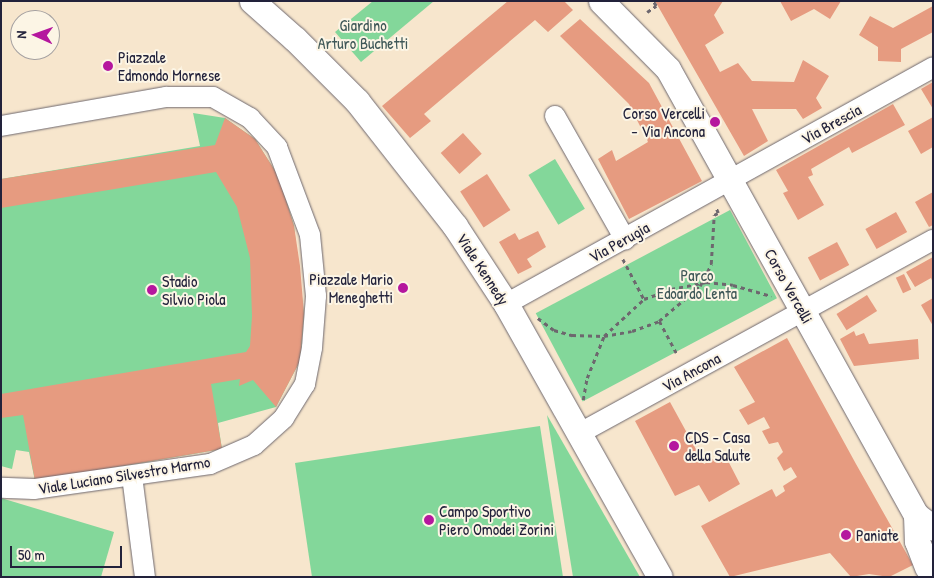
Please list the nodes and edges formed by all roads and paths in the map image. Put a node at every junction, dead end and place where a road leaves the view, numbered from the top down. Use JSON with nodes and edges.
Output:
{"nodes":[{"id":1,"x":252,"y":1,"type":"edge"},
{"id":2,"x":601,"y":1,"type":"edge"},
{"id":3,"x":619,"y":1,"type":"edge"},
{"id":4,"x":653,"y":1,"type":"edge"},
{"id":5,"x":647,"y":12,"type":"dead end"},
{"id":6,"x":659,"y":60,"type":"junction"},
{"id":7,"x":933,"y":67,"type":"edge"},
{"id":8,"x":555,"y":116,"type":"dead end"},
{"id":9,"x":1,"y":126,"type":"edge"},
{"id":10,"x":730,"y":180,"type":"junction"},
{"id":11,"x":716,"y":218,"type":"dead end"},
{"id":12,"x":933,"y":240,"type":"edge"},
{"id":13,"x":620,"y":242,"type":"junction"},
{"id":14,"x":701,"y":283,"type":"junction"},
{"id":15,"x":777,"y":298,"type":"dead end"},
{"id":16,"x":644,"y":299,"type":"junction"},
{"id":17,"x":506,"y":304,"type":"junction"},
{"id":18,"x":803,"y":311,"type":"junction"},
{"id":19,"x":539,"y":319,"type":"dead end"},
{"id":20,"x":659,"y":321,"type":"junction"},
{"id":21,"x":604,"y":336,"type":"junction"},
{"id":22,"x":676,"y":353,"type":"dead end"},
{"id":23,"x":583,"y":402,"type":"dead end"},
{"id":24,"x":580,"y":433,"type":"junction"},
{"id":25,"x":132,"y":476,"type":"junction"},
{"id":26,"x":1,"y":488,"type":"edge"},
{"id":27,"x":924,"y":521,"type":"edge"},
{"id":28,"x":927,"y":569,"type":"edge"},
{"id":29,"x":145,"y":577,"type":"edge"},
{"id":30,"x":660,"y":577,"type":"edge"}],
"edges":[{"from":1,"to":17,"type":"main road","name":"Viale Kennedy"},
{"from":2,"to":6,"type":"main road","name":"Corso Vercelli"},
{"from":3,"to":6,"type":"main road","name":"Corso Vercelli"},
{"from":4,"to":5,"type":"path"},
{"from":6,"to":10,"type":"main road","name":"Corso Vercelli"},
{"from":7,"to":10,"type":"street","name":"Via Brescia"},
{"from":8,"to":13,"type":"street"},
{"from":9,"to":25,"type":"street","name":"Viale Luciano Silvestro Marmo"},
{"from":10,"to":13,"type":"street","name":"Via Perugia"},
{"from":10,"to":18,"type":"main road","name":"Corso Vercelli"},
{"from":11,"to":14,"type":"path"},
{"from":12,"to":18,"type":"street","name":"Via Ancona"},
{"from":13,"to":16,"type":"path"},
{"from":13,"to":17,"type":"street","name":"Via Perugia"},
{"from":14,"to":15,"type":"path"},
{"from":14,"to":16,"type":"path"},
{"from":14,"to":20,"type":"path"},
{"from":16,"to":21,"type":"path"},
{"from":17,"to":24,"type":"main road","name":"Viale Kennedy"},
{"from":18,"to":24,"type":"street","name":"Via Ancona"},
{"from":18,"to":27,"type":"main road","name":"Corso Vercelli"},
{"from":19,"to":21,"type":"path"},
{"from":20,"to":21,"type":"path"},
{"from":20,"to":22,"type":"path"},
{"from":21,"to":23,"type":"path"},
{"from":24,"to":30,"type":"main road","name":"Viale Kennedy"},
{"from":25,"to":26,"type":"street","name":"Viale Luciano Silvestro Marmo"},
{"from":25,"to":29,"type":"street"},
{"from":27,"to":28,"type":"main road"}]}
